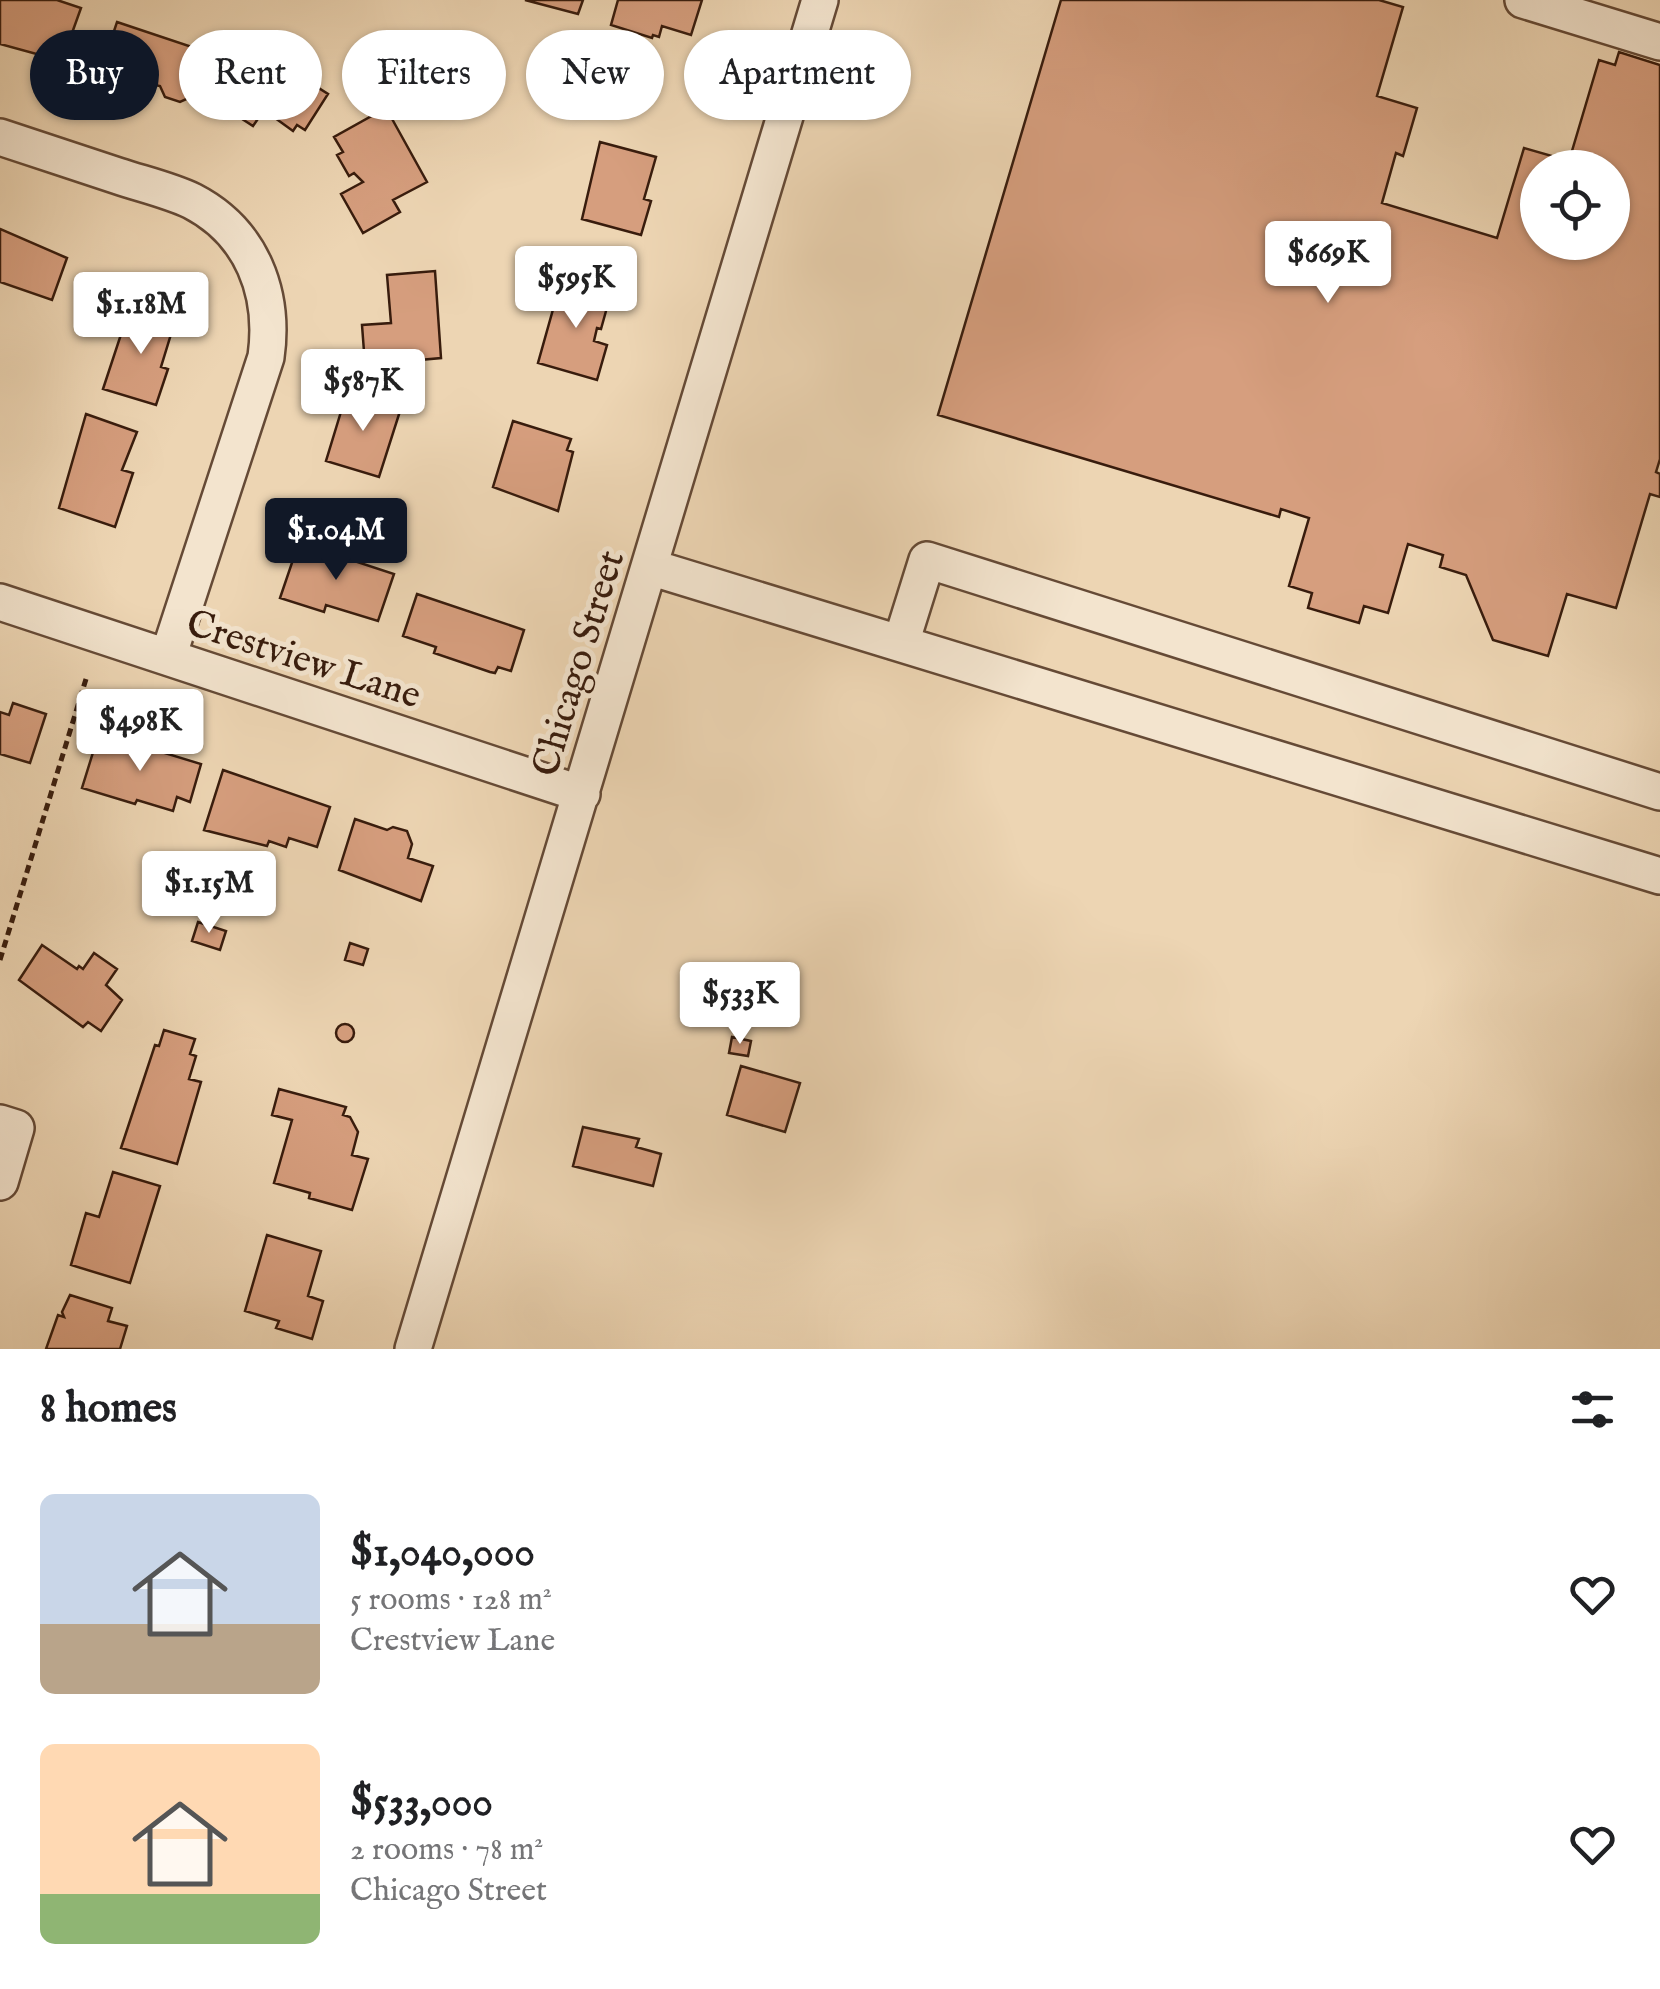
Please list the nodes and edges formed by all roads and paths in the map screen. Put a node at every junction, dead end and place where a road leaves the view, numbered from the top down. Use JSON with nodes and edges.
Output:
{"nodes":[{"id":1,"x":820,"y":0,"type":"edge"},
{"id":2,"x":1523,"y":0,"type":"edge"},
{"id":3,"x":1660,"y":42,"type":"edge"},
{"id":4,"x":0,"y":137,"type":"edge"},
{"id":5,"x":650,"y":566,"type":"junction"},
{"id":6,"x":0,"y":602,"type":"edge"},
{"id":7,"x":902,"y":644,"type":"junction"},
{"id":8,"x":168,"y":658,"type":"junction"},
{"id":9,"x":86,"y":680,"type":"dead end"},
{"id":10,"x":1660,"y":792,"type":"edge"},
{"id":11,"x":582,"y":794,"type":"junction"},
{"id":12,"x":1660,"y":876,"type":"edge"},
{"id":13,"x":0,"y":960,"type":"edge"},
{"id":14,"x":8,"y":1126,"type":"edge"},
{"id":15,"x":0,"y":1182,"type":"edge"},
{"id":16,"x":413,"y":1349,"type":"edge"}],
"edges":[{"from":1,"to":5,"type":"street","name":"Chicago Street"},
{"from":2,"to":3,"type":"street"},
{"from":4,"to":8,"type":"street"},
{"from":5,"to":7,"type":"street"},
{"from":5,"to":11,"type":"street","name":"Chicago Street"},
{"from":6,"to":8,"type":"street","name":"Crestview Lane"},
{"from":7,"to":10,"type":"street"},
{"from":7,"to":12,"type":"street"},
{"from":8,"to":11,"type":"street","name":"Crestview Lane"},
{"from":9,"to":13,"type":"path"},
{"from":11,"to":16,"type":"street","name":"Chicago Street"},
{"from":14,"to":15,"type":"street"}]}
